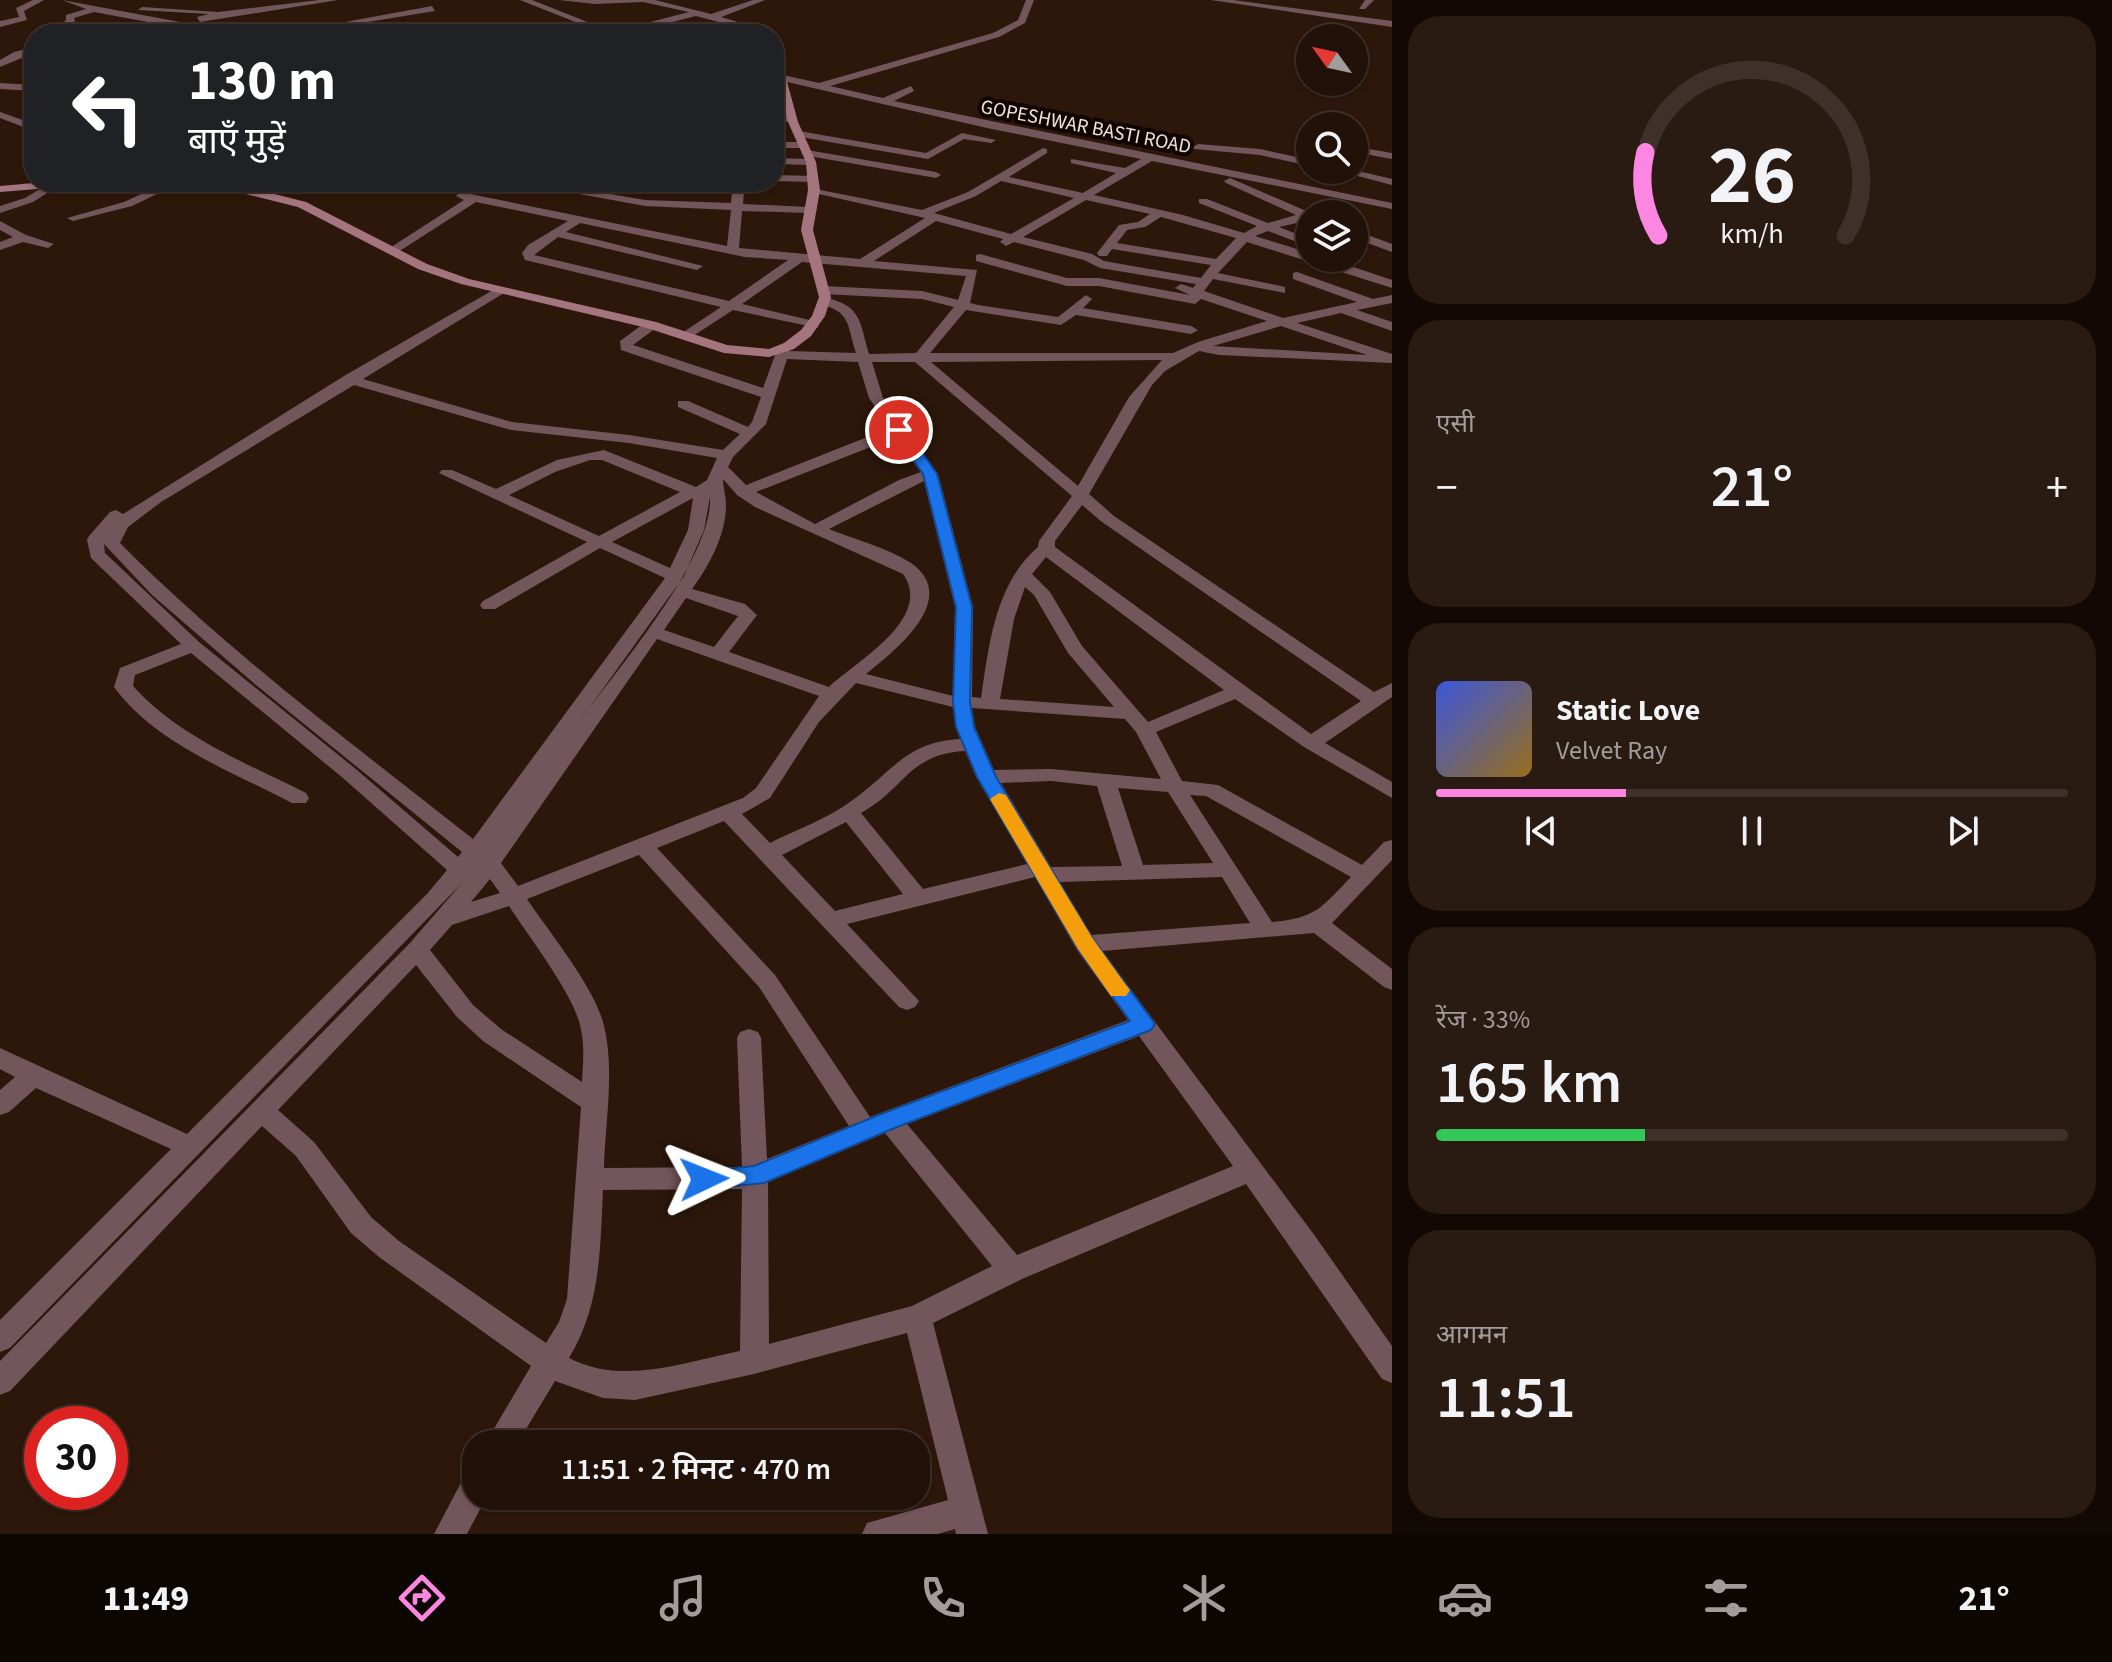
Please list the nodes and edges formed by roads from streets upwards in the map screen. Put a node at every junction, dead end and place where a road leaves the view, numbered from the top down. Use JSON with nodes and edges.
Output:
{"nodes":[{"id":1,"x":40,"y":0,"type":"edge"},
{"id":2,"x":66,"y":0,"type":"edge"},
{"id":3,"x":334,"y":0,"type":"edge"},
{"id":4,"x":409,"y":0,"type":"edge"},
{"id":5,"x":524,"y":0,"type":"edge"},
{"id":6,"x":563,"y":0,"type":"edge"},
{"id":7,"x":643,"y":0,"type":"edge"},
{"id":8,"x":761,"y":0,"type":"edge"},
{"id":9,"x":1030,"y":0,"type":"edge"},
{"id":10,"x":1215,"y":0,"type":"edge"},
{"id":11,"x":1370,"y":0,"type":"edge"},
{"id":12,"x":243,"y":1,"type":"edge"},
{"id":13,"x":670,"y":2,"type":"edge"},
{"id":14,"x":616,"y":4,"type":"edge"},
{"id":15,"x":1349,"y":5,"type":"dead end"},
{"id":16,"x":296,"y":6,"type":"junction"},
{"id":17,"x":1362,"y":7,"type":"junction"},
{"id":18,"x":432,"y":9,"type":"junction"},
{"id":19,"x":696,"y":9,"type":"junction"},
{"id":20,"x":92,"y":10,"type":"junction"},
{"id":21,"x":142,"y":10,"type":"dead end"},
{"id":22,"x":1381,"y":10,"type":"dead end"},
{"id":23,"x":257,"y":11,"type":"junction"},
{"id":24,"x":225,"y":13,"type":"junction"},
{"id":25,"x":389,"y":15,"type":"junction"},
{"id":26,"x":712,"y":17,"type":"junction"},
{"id":27,"x":638,"y":20,"type":"dead end"},
{"id":28,"x":454,"y":22,"type":"junction"},
{"id":29,"x":159,"y":23,"type":"junction"},
{"id":30,"x":0,"y":24,"type":"edge"},
{"id":31,"x":66,"y":24,"type":"edge"},
{"id":32,"x":156,"y":24,"type":"edge"},
{"id":33,"x":170,"y":24,"type":"edge"},
{"id":34,"x":184,"y":24,"type":"edge"},
{"id":35,"x":287,"y":24,"type":"edge"},
{"id":36,"x":342,"y":24,"type":"edge"},
{"id":37,"x":391,"y":24,"type":"edge"},
{"id":38,"x":440,"y":24,"type":"edge"},
{"id":39,"x":465,"y":24,"type":"edge"},
{"id":40,"x":591,"y":24,"type":"edge"},
{"id":41,"x":651,"y":24,"type":"joint"},
{"id":42,"x":738,"y":24,"type":"edge"},
{"id":43,"x":1392,"y":24,"type":"edge"},
{"id":44,"x":5,"y":56,"type":"edge"},
{"id":45,"x":0,"y":64,"type":"edge"},
{"id":46,"x":784,"y":78,"type":"edge"},
{"id":47,"x":0,"y":86,"type":"edge"},
{"id":48,"x":820,"y":86,"type":"junction"},
{"id":49,"x":24,"y":87,"type":"edge"},
{"id":50,"x":911,"y":89,"type":"dead end"},
{"id":51,"x":784,"y":95,"type":"edge"},
{"id":52,"x":883,"y":102,"type":"junction"},
{"id":53,"x":784,"y":114,"type":"edge"},
{"id":54,"x":0,"y":115,"type":"edge"},
{"id":55,"x":791,"y":116,"type":"junction"},
{"id":56,"x":784,"y":118,"type":"edge"},
{"id":57,"x":24,"y":124,"type":"edge"},
{"id":58,"x":1020,"y":132,"type":"junction"},
{"id":59,"x":784,"y":146,"type":"edge"},
{"id":60,"x":1198,"y":147,"type":"dead end"},
{"id":61,"x":805,"y":148,"type":"junction"},
{"id":62,"x":1043,"y":151,"type":"dead end"},
{"id":63,"x":1368,"y":152,"type":"edge"},
{"id":64,"x":1392,"y":156,"type":"edge"},
{"id":65,"x":784,"y":157,"type":"edge"},
{"id":66,"x":1150,"y":158,"type":"junction"},
{"id":67,"x":1296,"y":160,"type":"edge"},
{"id":68,"x":1075,"y":161,"type":"dead end"},
{"id":69,"x":1210,"y":170,"type":"junction"},
{"id":70,"x":1127,"y":172,"type":"junction"},
{"id":71,"x":936,"y":175,"type":"dead end"},
{"id":72,"x":1368,"y":176,"type":"edge"},
{"id":73,"x":1000,"y":178,"type":"junction"},
{"id":74,"x":784,"y":180,"type":"edge"},
{"id":75,"x":1392,"y":182,"type":"edge"},
{"id":76,"x":813,"y":184,"type":"junction"},
{"id":77,"x":24,"y":187,"type":"edge"},
{"id":78,"x":0,"y":189,"type":"edge"},
{"id":79,"x":42,"y":192,"type":"edge"},
{"id":80,"x":154,"y":192,"type":"edge"},
{"id":81,"x":246,"y":192,"type":"edge"},
{"id":82,"x":464,"y":192,"type":"edge"},
{"id":83,"x":580,"y":192,"type":"edge"},
{"id":84,"x":738,"y":192,"type":"edge"},
{"id":85,"x":1088,"y":196,"type":"junction"},
{"id":86,"x":473,"y":199,"type":"junction"},
{"id":87,"x":1365,"y":200,"type":"joint"},
{"id":88,"x":1203,"y":201,"type":"dead end"},
{"id":89,"x":1368,"y":201,"type":"edge"},
{"id":90,"x":645,"y":203,"type":"junction"},
{"id":91,"x":1392,"y":206,"type":"edge"},
{"id":92,"x":737,"y":208,"type":"junction"},
{"id":93,"x":0,"y":210,"type":"edge"},
{"id":94,"x":809,"y":210,"type":"junction"},
{"id":95,"x":1296,"y":211,"type":"edge"},
{"id":96,"x":1159,"y":213,"type":"junction"},
{"id":97,"x":927,"y":216,"type":"junction"},
{"id":98,"x":73,"y":218,"type":"dead end"},
{"id":99,"x":579,"y":219,"type":"junction"},
{"id":100,"x":1296,"y":219,"type":"edge"},
{"id":101,"x":0,"y":225,"type":"edge"},
{"id":102,"x":1264,"y":226,"type":"junction"},
{"id":103,"x":632,"y":229,"type":"junction"},
{"id":104,"x":1392,"y":230,"type":"edge"},
{"id":105,"x":556,"y":233,"type":"junction"},
{"id":106,"x":1242,"y":236,"type":"junction"},
{"id":107,"x":22,"y":238,"type":"junction"},
{"id":108,"x":1296,"y":238,"type":"edge"},
{"id":109,"x":1368,"y":239,"type":"edge"},
{"id":110,"x":1011,"y":240,"type":"junction"},
{"id":111,"x":1114,"y":241,"type":"junction"},
{"id":112,"x":1374,"y":241,"type":"junction"},
{"id":113,"x":48,"y":244,"type":"dead end"},
{"id":114,"x":0,"y":246,"type":"edge"},
{"id":115,"x":1392,"y":248,"type":"edge"},
{"id":116,"x":728,"y":249,"type":"junction"},
{"id":117,"x":391,"y":251,"type":"junction"},
{"id":118,"x":1296,"y":252,"type":"edge"},
{"id":119,"x":980,"y":258,"type":"junction"},
{"id":120,"x":798,"y":259,"type":"junction"},
{"id":121,"x":1223,"y":259,"type":"junction"},
{"id":122,"x":813,"y":260,"type":"junction"},
{"id":123,"x":1039,"y":261,"type":"dead end"},
{"id":124,"x":1094,"y":261,"type":"junction"},
{"id":125,"x":864,"y":262,"type":"junction"},
{"id":126,"x":958,"y":271,"type":"junction"},
{"id":127,"x":1356,"y":272,"type":"edge"},
{"id":128,"x":1297,"y":276,"type":"dead end"},
{"id":129,"x":680,"y":278,"type":"junction"},
{"id":130,"x":1204,"y":283,"type":"junction"},
{"id":131,"x":1392,"y":284,"type":"edge"},
{"id":132,"x":493,"y":289,"type":"junction"},
{"id":133,"x":1281,"y":290,"type":"dead end"},
{"id":134,"x":824,"y":296,"type":"junction"},
{"id":135,"x":1086,"y":299,"type":"dead end"},
{"id":136,"x":1392,"y":299,"type":"edge"},
{"id":137,"x":1212,"y":300,"type":"junction"},
{"id":138,"x":1373,"y":303,"type":"junction"},
{"id":139,"x":731,"y":305,"type":"junction"},
{"id":140,"x":963,"y":305,"type":"junction"},
{"id":141,"x":1342,"y":309,"type":"junction"},
{"id":142,"x":1075,"y":311,"type":"junction"},
{"id":143,"x":1287,"y":322,"type":"junction"},
{"id":144,"x":651,"y":325,"type":"junction"},
{"id":145,"x":813,"y":325,"type":"junction"},
{"id":146,"x":1392,"y":327,"type":"edge"},
{"id":147,"x":1191,"y":330,"type":"junction"},
{"id":148,"x":687,"y":336,"type":"junction"},
{"id":149,"x":1200,"y":346,"type":"junction"},
{"id":150,"x":782,"y":352,"type":"junction"},
{"id":151,"x":1177,"y":356,"type":"junction"},
{"id":152,"x":862,"y":358,"type":"junction"},
{"id":153,"x":919,"y":358,"type":"junction"},
{"id":154,"x":1392,"y":360,"type":"edge"},
{"id":155,"x":349,"y":379,"type":"junction"},
{"id":156,"x":769,"y":395,"type":"junction"},
{"id":157,"x":683,"y":404,"type":"dead end"},
{"id":158,"x":899,"y":430,"type":"junction"},
{"id":159,"x":750,"y":433,"type":"junction"},
{"id":160,"x":447,"y":473,"type":"dead end"},
{"id":161,"x":930,"y":474,"type":"junction"},
{"id":162,"x":713,"y":477,"type":"junction"},
{"id":163,"x":743,"y":492,"type":"junction"},
{"id":164,"x":498,"y":494,"type":"junction"},
{"id":165,"x":1079,"y":497,"type":"junction"},
{"id":166,"x":817,"y":529,"type":"junction"},
{"id":167,"x":601,"y":541,"type":"junction"},
{"id":168,"x":1046,"y":549,"type":"junction"},
{"id":169,"x":1024,"y":576,"type":"junction"},
{"id":170,"x":678,"y":584,"type":"junction"},
{"id":171,"x":489,"y":605,"type":"dead end"},
{"id":172,"x":653,"y":632,"type":"junction"},
{"id":173,"x":193,"y":646,"type":"junction"},
{"id":174,"x":718,"y":655,"type":"junction"},
{"id":175,"x":852,"y":676,"type":"junction"},
{"id":176,"x":1392,"y":689,"type":"edge"},
{"id":177,"x":1237,"y":691,"type":"junction"},
{"id":178,"x":831,"y":694,"type":"junction"},
{"id":179,"x":1374,"y":701,"type":"junction"},
{"id":180,"x":962,"y":702,"type":"junction"},
{"id":181,"x":990,"y":704,"type":"junction"},
{"id":182,"x":1139,"y":722,"type":"junction"},
{"id":183,"x":1311,"y":743,"type":"junction"},
{"id":184,"x":972,"y":744,"type":"junction"},
{"id":185,"x":987,"y":777,"type":"junction"},
{"id":186,"x":1105,"y":779,"type":"junction"},
{"id":187,"x":1175,"y":787,"type":"junction"},
{"id":188,"x":1392,"y":791,"type":"edge"},
{"id":189,"x":299,"y":798,"type":"dead end"},
{"id":190,"x":849,"y":812,"type":"junction"},
{"id":191,"x":729,"y":813,"type":"junction"},
{"id":192,"x":642,"y":845,"type":"junction"},
{"id":193,"x":1392,"y":847,"type":"edge"},
{"id":194,"x":767,"y":854,"type":"junction"},
{"id":195,"x":475,"y":868,"type":"junction"},
{"id":196,"x":1227,"y":870,"type":"junction"},
{"id":197,"x":1042,"y":872,"type":"junction"},
{"id":198,"x":1135,"y":873,"type":"junction"},
{"id":199,"x":1365,"y":876,"type":"junction"},
{"id":200,"x":514,"y":896,"type":"junction"},
{"id":201,"x":918,"y":898,"type":"junction"},
{"id":202,"x":444,"y":919,"type":"junction"},
{"id":203,"x":830,"y":920,"type":"junction"},
{"id":204,"x":1317,"y":923,"type":"junction"},
{"id":205,"x":1266,"y":930,"type":"junction"},
{"id":206,"x":1085,"y":944,"type":"junction"},
{"id":207,"x":417,"y":950,"type":"junction"},
{"id":208,"x":1392,"y":981,"type":"edge"},
{"id":209,"x":907,"y":1001,"type":"dead end"},
{"id":210,"x":1144,"y":1024,"type":"junction"},
{"id":211,"x":749,"y":1038,"type":"dead end"},
{"id":212,"x":0,"y":1057,"type":"edge"},
{"id":213,"x":33,"y":1076,"type":"junction"},
{"id":214,"x":594,"y":1103,"type":"junction"},
{"id":215,"x":0,"y":1105,"type":"edge"},
{"id":216,"x":262,"y":1111,"type":"junction"},
{"id":217,"x":877,"y":1126,"type":"junction"},
{"id":218,"x":189,"y":1146,"type":"junction"},
{"id":219,"x":1250,"y":1171,"type":"junction"},
{"id":220,"x":755,"y":1176,"type":"junction"},
{"id":221,"x":590,"y":1179,"type":"junction"},
{"id":222,"x":1012,"y":1270,"type":"junction"},
{"id":223,"x":917,"y":1317,"type":"junction"},
{"id":224,"x":0,"y":1339,"type":"edge"},
{"id":225,"x":754,"y":1361,"type":"junction"},
{"id":226,"x":550,"y":1363,"type":"junction"},
{"id":227,"x":1392,"y":1370,"type":"edge"},
{"id":228,"x":0,"y":1381,"type":"edge"},
{"id":229,"x":509,"y":1430,"type":"edge"},
{"id":230,"x":463,"y":1510,"type":"edge"},
{"id":231,"x":969,"y":1522,"type":"edge"},
{"id":232,"x":450,"y":1534,"type":"edge"},
{"id":233,"x":878,"y":1534,"type":"edge"}],
"edges":[{"from":1,"to":30,"type":"street"},
{"from":2,"to":20,"type":"street"},
{"from":3,"to":16,"type":"street"},
{"from":4,"to":18,"type":"street"},
{"from":5,"to":40,"type":"street"},
{"from":6,"to":14,"type":"street"},
{"from":7,"to":13,"type":"street"},
{"from":7,"to":14,"type":"street"},
{"from":8,"to":26,"type":"street"},
{"from":9,"to":48,"type":"street"},
{"from":10,"to":43,"type":"street"},
{"from":11,"to":17,"type":"street"},
{"from":12,"to":16,"type":"street"},
{"from":13,"to":19,"type":"street"},
{"from":15,"to":17,"type":"street"},
{"from":16,"to":23,"type":"street"},
{"from":17,"to":22,"type":"street"},
{"from":18,"to":25,"type":"street"},
{"from":18,"to":28,"type":"street"},
{"from":19,"to":26,"type":"street"},
{"from":19,"to":41,"type":"street"},
{"from":20,"to":29,"type":"street"},
{"from":20,"to":31,"type":"street"},
{"from":21,"to":24,"type":"street"},
{"from":23,"to":24,"type":"street"},
{"from":23,"to":35,"type":"street"},
{"from":24,"to":34,"type":"street"},
{"from":25,"to":36,"type":"street"},
{"from":25,"to":37,"type":"street"},
{"from":26,"to":42,"type":"street"},
{"from":27,"to":41,"type":"street"},
{"from":28,"to":38,"type":"street"},
{"from":28,"to":39,"type":"street"},
{"from":29,"to":32,"type":"street"},
{"from":29,"to":33,"type":"street"},
{"from":44,"to":45,"type":"street"},
{"from":46,"to":48,"type":"street","name":"GOPESHWAR BASTI ROAD"},
{"from":47,"to":49,"type":"street"},
{"from":48,"to":52,"type":"street","name":"GOPESHWAR BASTI ROAD"},
{"from":50,"to":52,"type":"street"},
{"from":51,"to":55,"type":"street"},
{"from":52,"to":58,"type":"street","name":"GOPESHWAR BASTI ROAD"},
{"from":53,"to":55,"type":"street"},
{"from":54,"to":57,"type":"street"},
{"from":55,"to":56,"type":"street"},
{"from":55,"to":61,"type":"street"},
{"from":58,"to":61,"type":"street"},
{"from":58,"to":66,"type":"street","name":"GOPESHWAR BASTI ROAD"},
{"from":59,"to":61,"type":"street"},
{"from":60,"to":67,"type":"street"},
{"from":61,"to":65,"type":"street"},
{"from":61,"to":71,"type":"street"},
{"from":61,"to":76,"type":"street"},
{"from":62,"to":73,"type":"street"},
{"from":63,"to":64,"type":"street"},
{"from":66,"to":69,"type":"street","name":"GOPESHWAR BASTI ROAD"},
{"from":66,"to":70,"type":"street"},
{"from":68,"to":70,"type":"street"},
{"from":69,"to":87,"type":"street","name":"GOPESHWAR BASTI ROAD"},
{"from":69,"to":95,"type":"street"},
{"from":70,"to":85,"type":"street"},
{"from":72,"to":75,"type":"street"},
{"from":73,"to":85,"type":"street"},
{"from":73,"to":97,"type":"street"},
{"from":74,"to":76,"type":"street"},
{"from":75,"to":87,"type":"street"},
{"from":76,"to":94,"type":"street"},
{"from":76,"to":97,"type":"street"},
{"from":77,"to":78,"type":"street"},
{"from":79,"to":93,"type":"street"},
{"from":80,"to":98,"type":"street"},
{"from":81,"to":117,"type":"street"},
{"from":82,"to":86,"type":"street"},
{"from":83,"to":90,"type":"street"},
{"from":84,"to":92,"type":"street"},
{"from":85,"to":96,"type":"street"},
{"from":85,"to":110,"type":"street"},
{"from":86,"to":99,"type":"street"},
{"from":86,"to":117,"type":"street"},
{"from":88,"to":102,"type":"street"},
{"from":89,"to":91,"type":"street","name":"GOPESHWAR BASTI ROAD"},
{"from":90,"to":92,"type":"street"},
{"from":90,"to":103,"type":"street"},
{"from":92,"to":94,"type":"street"},
{"from":92,"to":116,"type":"street"},
{"from":94,"to":122,"type":"street"},
{"from":96,"to":106,"type":"street"},
{"from":96,"to":111,"type":"street"},
{"from":97,"to":110,"type":"street"},
{"from":97,"to":125,"type":"street"},
{"from":99,"to":103,"type":"street"},
{"from":99,"to":105,"type":"street"},
{"from":100,"to":102,"type":"street"},
{"from":101,"to":107,"type":"street"},
{"from":102,"to":106,"type":"street"},
{"from":102,"to":108,"type":"street"},
{"from":103,"to":116,"type":"street"},
{"from":104,"to":112,"type":"street"},
{"from":105,"to":129,"type":"street"},
{"from":105,"to":129,"type":"street"},
{"from":106,"to":118,"type":"street"},
{"from":106,"to":121,"type":"street"},
{"from":107,"to":113,"type":"street"},
{"from":107,"to":114,"type":"street"},
{"from":109,"to":112,"type":"street"},
{"from":110,"to":119,"type":"street"},
{"from":110,"to":124,"type":"street"},
{"from":111,"to":121,"type":"street"},
{"from":111,"to":124,"type":"street"},
{"from":112,"to":115,"type":"street"},
{"from":116,"to":120,"type":"street"},
{"from":116,"to":129,"type":"street"},
{"from":117,"to":132,"type":"street"},
{"from":119,"to":126,"type":"street"},
{"from":119,"to":137,"type":"street"},
{"from":120,"to":122,"type":"street"},
{"from":120,"to":139,"type":"street"},
{"from":121,"to":130,"type":"street"},
{"from":122,"to":125,"type":"street"},
{"from":122,"to":134,"type":"street"},
{"from":123,"to":130,"type":"street"},
{"from":124,"to":130,"type":"street"},
{"from":125,"to":126,"type":"street"},
{"from":126,"to":140,"type":"street"},
{"from":127,"to":131,"type":"street"},
{"from":128,"to":138,"type":"street"},
{"from":129,"to":139,"type":"street"},
{"from":130,"to":133,"type":"street"},
{"from":130,"to":137,"type":"street"},
{"from":132,"to":144,"type":"street"},
{"from":132,"to":155,"type":"street"},
{"from":132,"to":173,"type":"street"},
{"from":134,"to":140,"type":"street"},
{"from":134,"to":145,"type":"street"},
{"from":134,"to":152,"type":"street"},
{"from":135,"to":142,"type":"street"},
{"from":136,"to":138,"type":"street"},
{"from":137,"to":143,"type":"street"},
{"from":137,"to":147,"type":"street"},
{"from":138,"to":141,"type":"street"},
{"from":139,"to":145,"type":"street"},
{"from":139,"to":148,"type":"street"},
{"from":140,"to":142,"type":"street"},
{"from":140,"to":153,"type":"street"},
{"from":141,"to":143,"type":"street"},
{"from":141,"to":146,"type":"street"},
{"from":142,"to":147,"type":"street"},
{"from":143,"to":149,"type":"street"},
{"from":143,"to":154,"type":"street"},
{"from":144,"to":148,"type":"street"},
{"from":144,"to":156,"type":"street"},
{"from":145,"to":150,"type":"street"},
{"from":147,"to":151,"type":"street"},
{"from":148,"to":150,"type":"street"},
{"from":149,"to":151,"type":"street"},
{"from":149,"to":154,"type":"street"},
{"from":150,"to":152,"type":"street"},
{"from":150,"to":156,"type":"street"},
{"from":151,"to":153,"type":"street"},
{"from":151,"to":165,"type":"street"},
{"from":152,"to":153,"type":"street"},
{"from":152,"to":158,"type":"street"},
{"from":153,"to":165,"type":"street"},
{"from":155,"to":162,"type":"street"},
{"from":155,"to":195,"type":"street"},
{"from":156,"to":159,"type":"street"},
{"from":157,"to":159,"type":"street"},
{"from":158,"to":161,"type":"street"},
{"from":158,"to":163,"type":"street"},
{"from":159,"to":162,"type":"street"},
{"from":160,"to":164,"type":"street"},
{"from":161,"to":166,"type":"street"},
{"from":161,"to":180,"type":"street"},
{"from":162,"to":163,"type":"street"},
{"from":162,"to":164,"type":"street"},
{"from":162,"to":167,"type":"street"},
{"from":162,"to":170,"type":"street"},
{"from":163,"to":166,"type":"street"},
{"from":164,"to":167,"type":"street"},
{"from":165,"to":168,"type":"street"},
{"from":165,"to":179,"type":"street"},
{"from":166,"to":175,"type":"street"},
{"from":167,"to":170,"type":"street"},
{"from":167,"to":171,"type":"street"},
{"from":168,"to":169,"type":"street"},
{"from":168,"to":177,"type":"street"},
{"from":169,"to":181,"type":"street"},
{"from":169,"to":182,"type":"street"},
{"from":170,"to":172,"type":"street"},
{"from":170,"to":174,"type":"street"},
{"from":170,"to":195,"type":"street"},
{"from":172,"to":174,"type":"street"},
{"from":172,"to":195,"type":"street"},
{"from":173,"to":189,"type":"street"},
{"from":173,"to":195,"type":"street"},
{"from":174,"to":178,"type":"street"},
{"from":175,"to":178,"type":"street"},
{"from":175,"to":180,"type":"street"},
{"from":176,"to":179,"type":"street"},
{"from":177,"to":182,"type":"street"},
{"from":177,"to":183,"type":"street"},
{"from":178,"to":191,"type":"street"},
{"from":179,"to":183,"type":"street"},
{"from":180,"to":181,"type":"street"},
{"from":180,"to":184,"type":"street"},
{"from":181,"to":182,"type":"street"},
{"from":182,"to":187,"type":"street"},
{"from":183,"to":188,"type":"street"},
{"from":184,"to":185,"type":"street"},
{"from":184,"to":190,"type":"street"},
{"from":185,"to":186,"type":"street"},
{"from":185,"to":197,"type":"street"},
{"from":186,"to":187,"type":"street"},
{"from":186,"to":198,"type":"street"},
{"from":187,"to":196,"type":"street"},
{"from":187,"to":199,"type":"street"},
{"from":190,"to":194,"type":"street"},
{"from":190,"to":201,"type":"street"},
{"from":191,"to":192,"type":"street"},
{"from":191,"to":194,"type":"street"},
{"from":192,"to":200,"type":"street"},
{"from":192,"to":217,"type":"street"},
{"from":193,"to":199,"type":"street"},
{"from":194,"to":203,"type":"street"},
{"from":195,"to":200,"type":"street"},
{"from":195,"to":202,"type":"street"},
{"from":195,"to":218,"type":"street"},
{"from":196,"to":198,"type":"street"},
{"from":196,"to":205,"type":"street"},
{"from":197,"to":198,"type":"street"},
{"from":197,"to":201,"type":"street"},
{"from":197,"to":206,"type":"street"},
{"from":199,"to":204,"type":"street"},
{"from":200,"to":202,"type":"street"},
{"from":200,"to":214,"type":"street"},
{"from":201,"to":203,"type":"street"},
{"from":202,"to":207,"type":"street"},
{"from":203,"to":209,"type":"street"},
{"from":204,"to":205,"type":"street"},
{"from":204,"to":208,"type":"street"},
{"from":205,"to":206,"type":"street"},
{"from":206,"to":210,"type":"street"},
{"from":207,"to":214,"type":"street"},
{"from":207,"to":216,"type":"street"},
{"from":210,"to":217,"type":"street"},
{"from":210,"to":219,"type":"street"},
{"from":211,"to":220,"type":"street"},
{"from":212,"to":213,"type":"street"},
{"from":213,"to":215,"type":"street"},
{"from":213,"to":218,"type":"street"},
{"from":214,"to":221,"type":"street"},
{"from":216,"to":226,"type":"street"},
{"from":216,"to":228,"type":"street"},
{"from":217,"to":220,"type":"street"},
{"from":217,"to":222,"type":"street"},
{"from":218,"to":224,"type":"street"},
{"from":219,"to":222,"type":"street"},
{"from":219,"to":227,"type":"street"},
{"from":220,"to":221,"type":"street"},
{"from":220,"to":225,"type":"street"},
{"from":221,"to":226,"type":"street"},
{"from":222,"to":223,"type":"street"},
{"from":223,"to":225,"type":"street"},
{"from":223,"to":231,"type":"street"},
{"from":225,"to":226,"type":"street"},
{"from":226,"to":229,"type":"street"},
{"from":230,"to":232,"type":"street"},
{"from":231,"to":233,"type":"street"}]}
